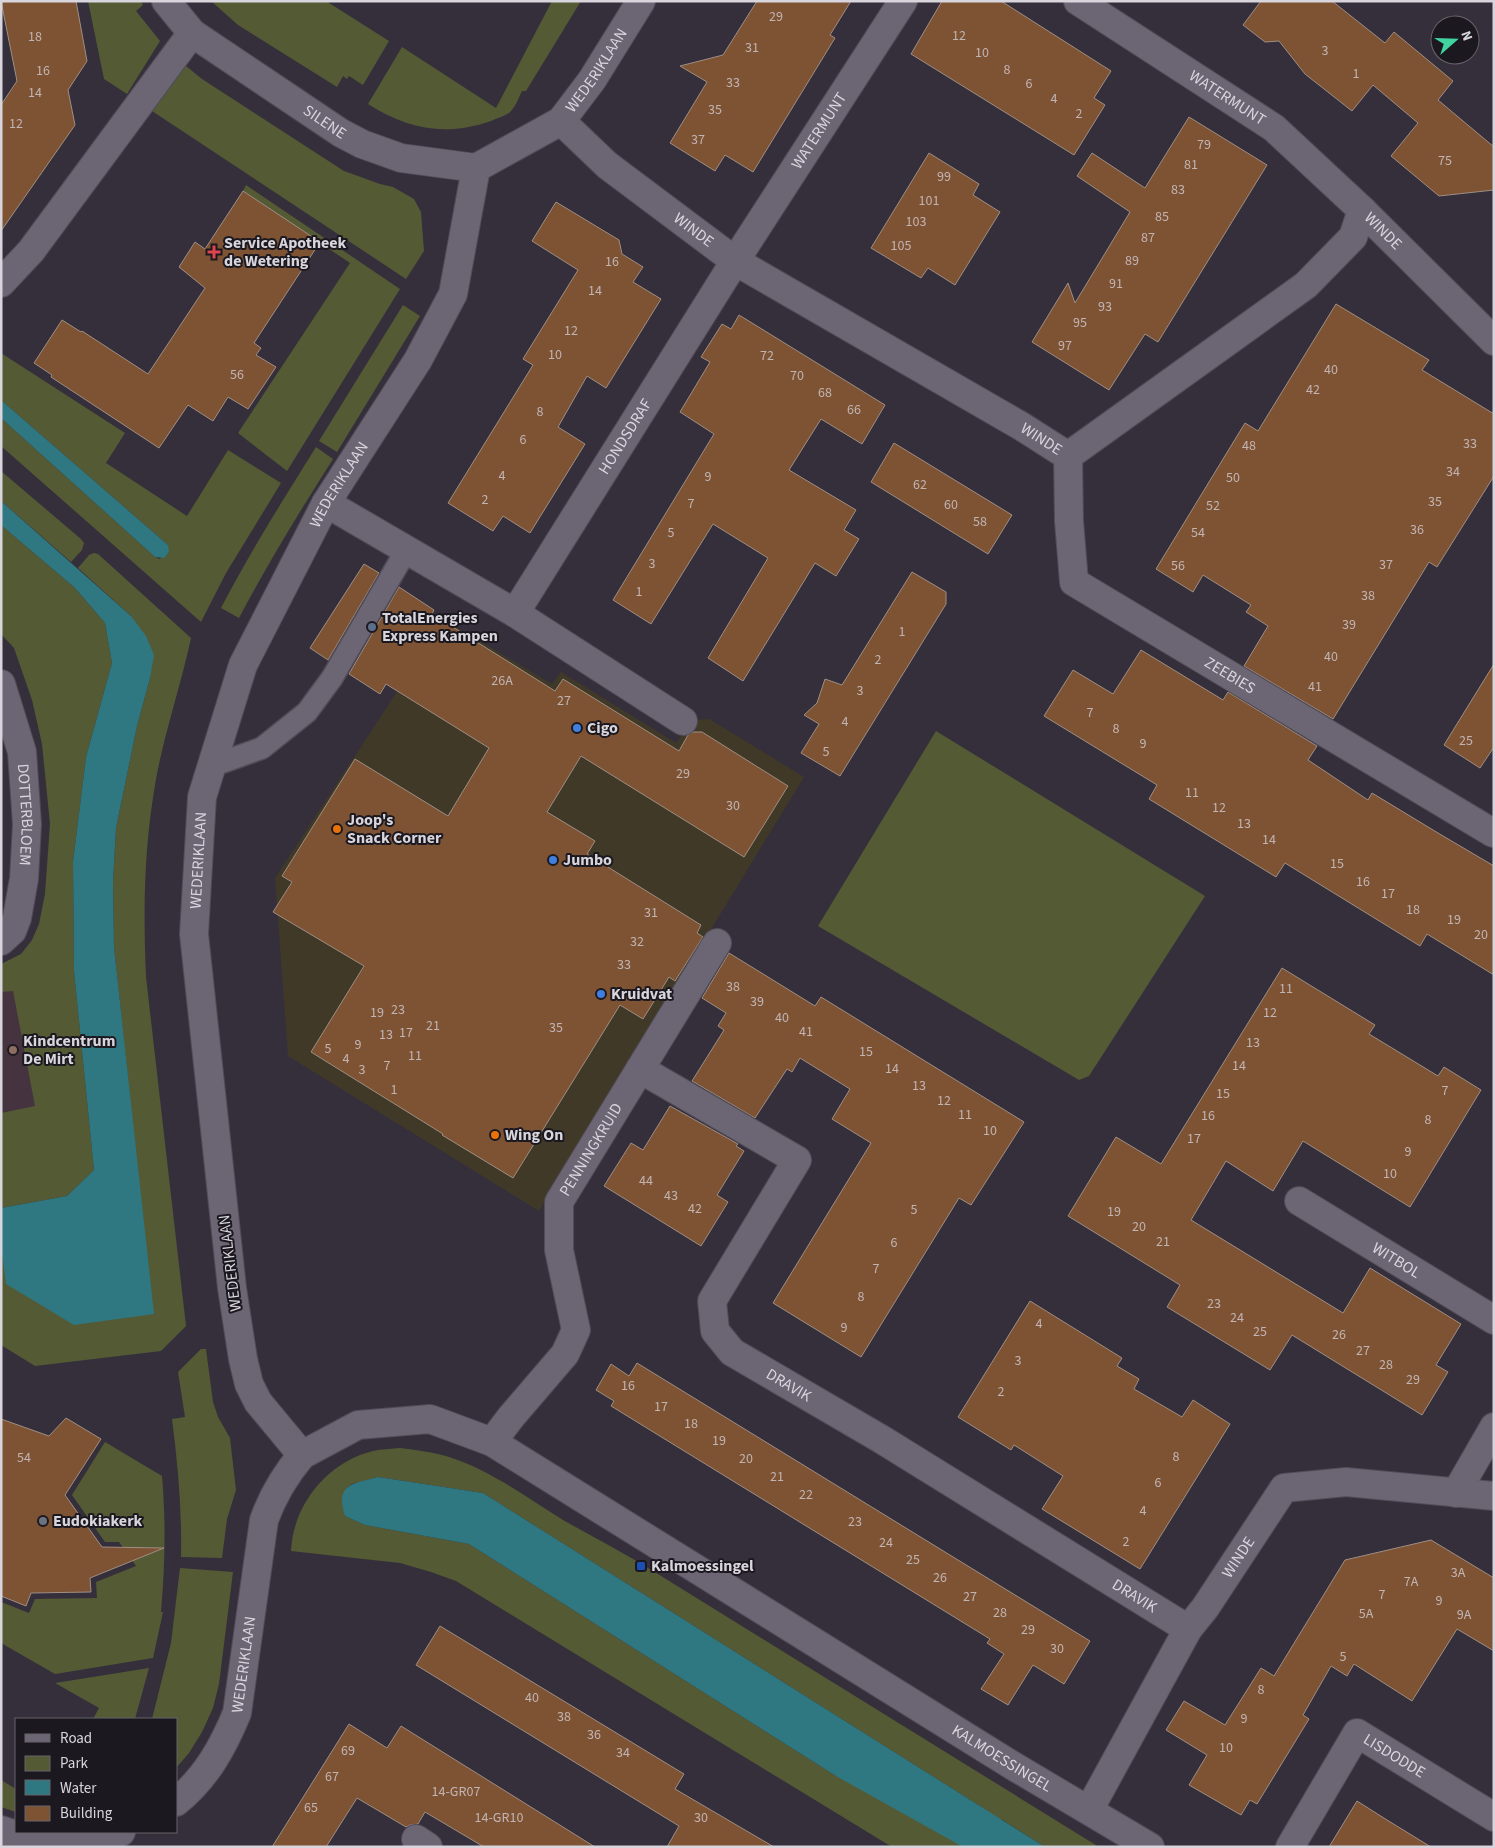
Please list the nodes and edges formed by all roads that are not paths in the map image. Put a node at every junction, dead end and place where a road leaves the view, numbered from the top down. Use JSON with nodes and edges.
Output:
{"nodes":[{"id":1,"x":166,"y":1,"type":"edge"},
{"id":2,"x":641,"y":1,"type":"edge"},
{"id":3,"x":903,"y":1,"type":"edge"},
{"id":4,"x":1078,"y":1,"type":"edge"},
{"id":5,"x":192,"y":33,"type":"junction"},
{"id":6,"x":561,"y":121,"type":"junction"},
{"id":7,"x":476,"y":168,"type":"junction"},
{"id":8,"x":1362,"y":210,"type":"junction"},
{"id":9,"x":735,"y":261,"type":"junction"},
{"id":10,"x":1,"y":284,"type":"edge"},
{"id":11,"x":1494,"y":341,"type":"edge"},
{"id":12,"x":1068,"y":456,"type":"junction"},
{"id":13,"x":326,"y":503,"type":"junction"},
{"id":14,"x":407,"y":549,"type":"junction"},
{"id":15,"x":515,"y":613,"type":"junction"},
{"id":16,"x":1,"y":684,"type":"edge"},
{"id":17,"x":683,"y":720,"type":"dead end"},
{"id":18,"x":212,"y":766,"type":"junction"},
{"id":19,"x":1493,"y":833,"type":"edge"},
{"id":20,"x":1,"y":941,"type":"edge"},
{"id":21,"x":717,"y":943,"type":"dead end"},
{"id":22,"x":640,"y":1069,"type":"junction"},
{"id":23,"x":1299,"y":1201,"type":"dead end"},
{"id":24,"x":1494,"y":1320,"type":"edge"},
{"id":25,"x":1494,"y":1427,"type":"edge"},
{"id":26,"x":492,"y":1442,"type":"junction"},
{"id":27,"x":302,"y":1454,"type":"junction"},
{"id":28,"x":1456,"y":1493,"type":"junction"},
{"id":29,"x":1494,"y":1496,"type":"edge"},
{"id":30,"x":1188,"y":1629,"type":"junction"},
{"id":31,"x":178,"y":1800,"type":"edge"},
{"id":32,"x":1089,"y":1810,"type":"junction"},
{"id":33,"x":1494,"y":1817,"type":"edge"},
{"id":34,"x":1,"y":1830,"type":"edge"},
{"id":35,"x":117,"y":1838,"type":"edge"},
{"id":36,"x":1150,"y":1847,"type":"edge"},
{"id":37,"x":1290,"y":1847,"type":"edge"}],
"edges":[{"from":1,"to":5,"type":"street","name":"SILENE"},
{"from":2,"to":6,"type":"street","name":"WEDERIKLAAN"},
{"from":3,"to":9,"type":"street","name":"WATERMUNT"},
{"from":4,"to":8,"type":"street","name":"WATERMUNT"},
{"from":5,"to":7,"type":"street","name":"SILENE"},
{"from":5,"to":10,"type":"street"},
{"from":6,"to":7,"type":"street","name":"WEDERIKLAAN"},
{"from":6,"to":9,"type":"street","name":"WINDE"},
{"from":7,"to":13,"type":"street","name":"WEDERIKLAAN"},
{"from":8,"to":11,"type":"street","name":"WINDE"},
{"from":8,"to":12,"type":"street","name":"WINDE"},
{"from":9,"to":12,"type":"street","name":"WINDE"},
{"from":9,"to":15,"type":"street","name":"HONDSDRAF"},
{"from":12,"to":19,"type":"street","name":"ZEEBIES"},
{"from":13,"to":14,"type":"street"},
{"from":13,"to":18,"type":"street","name":"WEDERIKLAAN"},
{"from":14,"to":15,"type":"street"},
{"from":14,"to":18,"type":"lane"},
{"from":15,"to":17,"type":"street"},
{"from":16,"to":20,"type":"street","name":"DOTTERBLOEM"},
{"from":18,"to":27,"type":"street","name":"WEDERIKLAAN"},
{"from":21,"to":22,"type":"street","name":"PENNINGKRUID"},
{"from":22,"to":26,"type":"street","name":"PENNINGKRUID"},
{"from":22,"to":30,"type":"street","name":"DRAVIK"},
{"from":23,"to":24,"type":"street","name":"WITBOL"},
{"from":25,"to":28,"type":"street"},
{"from":26,"to":27,"type":"street","name":"KALMOESSINGEL"},
{"from":26,"to":32,"type":"street","name":"KALMOESSINGEL"},
{"from":27,"to":31,"type":"street","name":"WEDERIKLAAN"},
{"from":28,"to":29,"type":"street","name":"WINDE"},
{"from":28,"to":30,"type":"street","name":"WINDE"},
{"from":30,"to":32,"type":"street","name":"WINDE"},
{"from":32,"to":36,"type":"street","name":"KALMOESSINGEL"},
{"from":33,"to":37,"type":"street","name":"LISDODDE"},
{"from":34,"to":35,"type":"street"}]}
